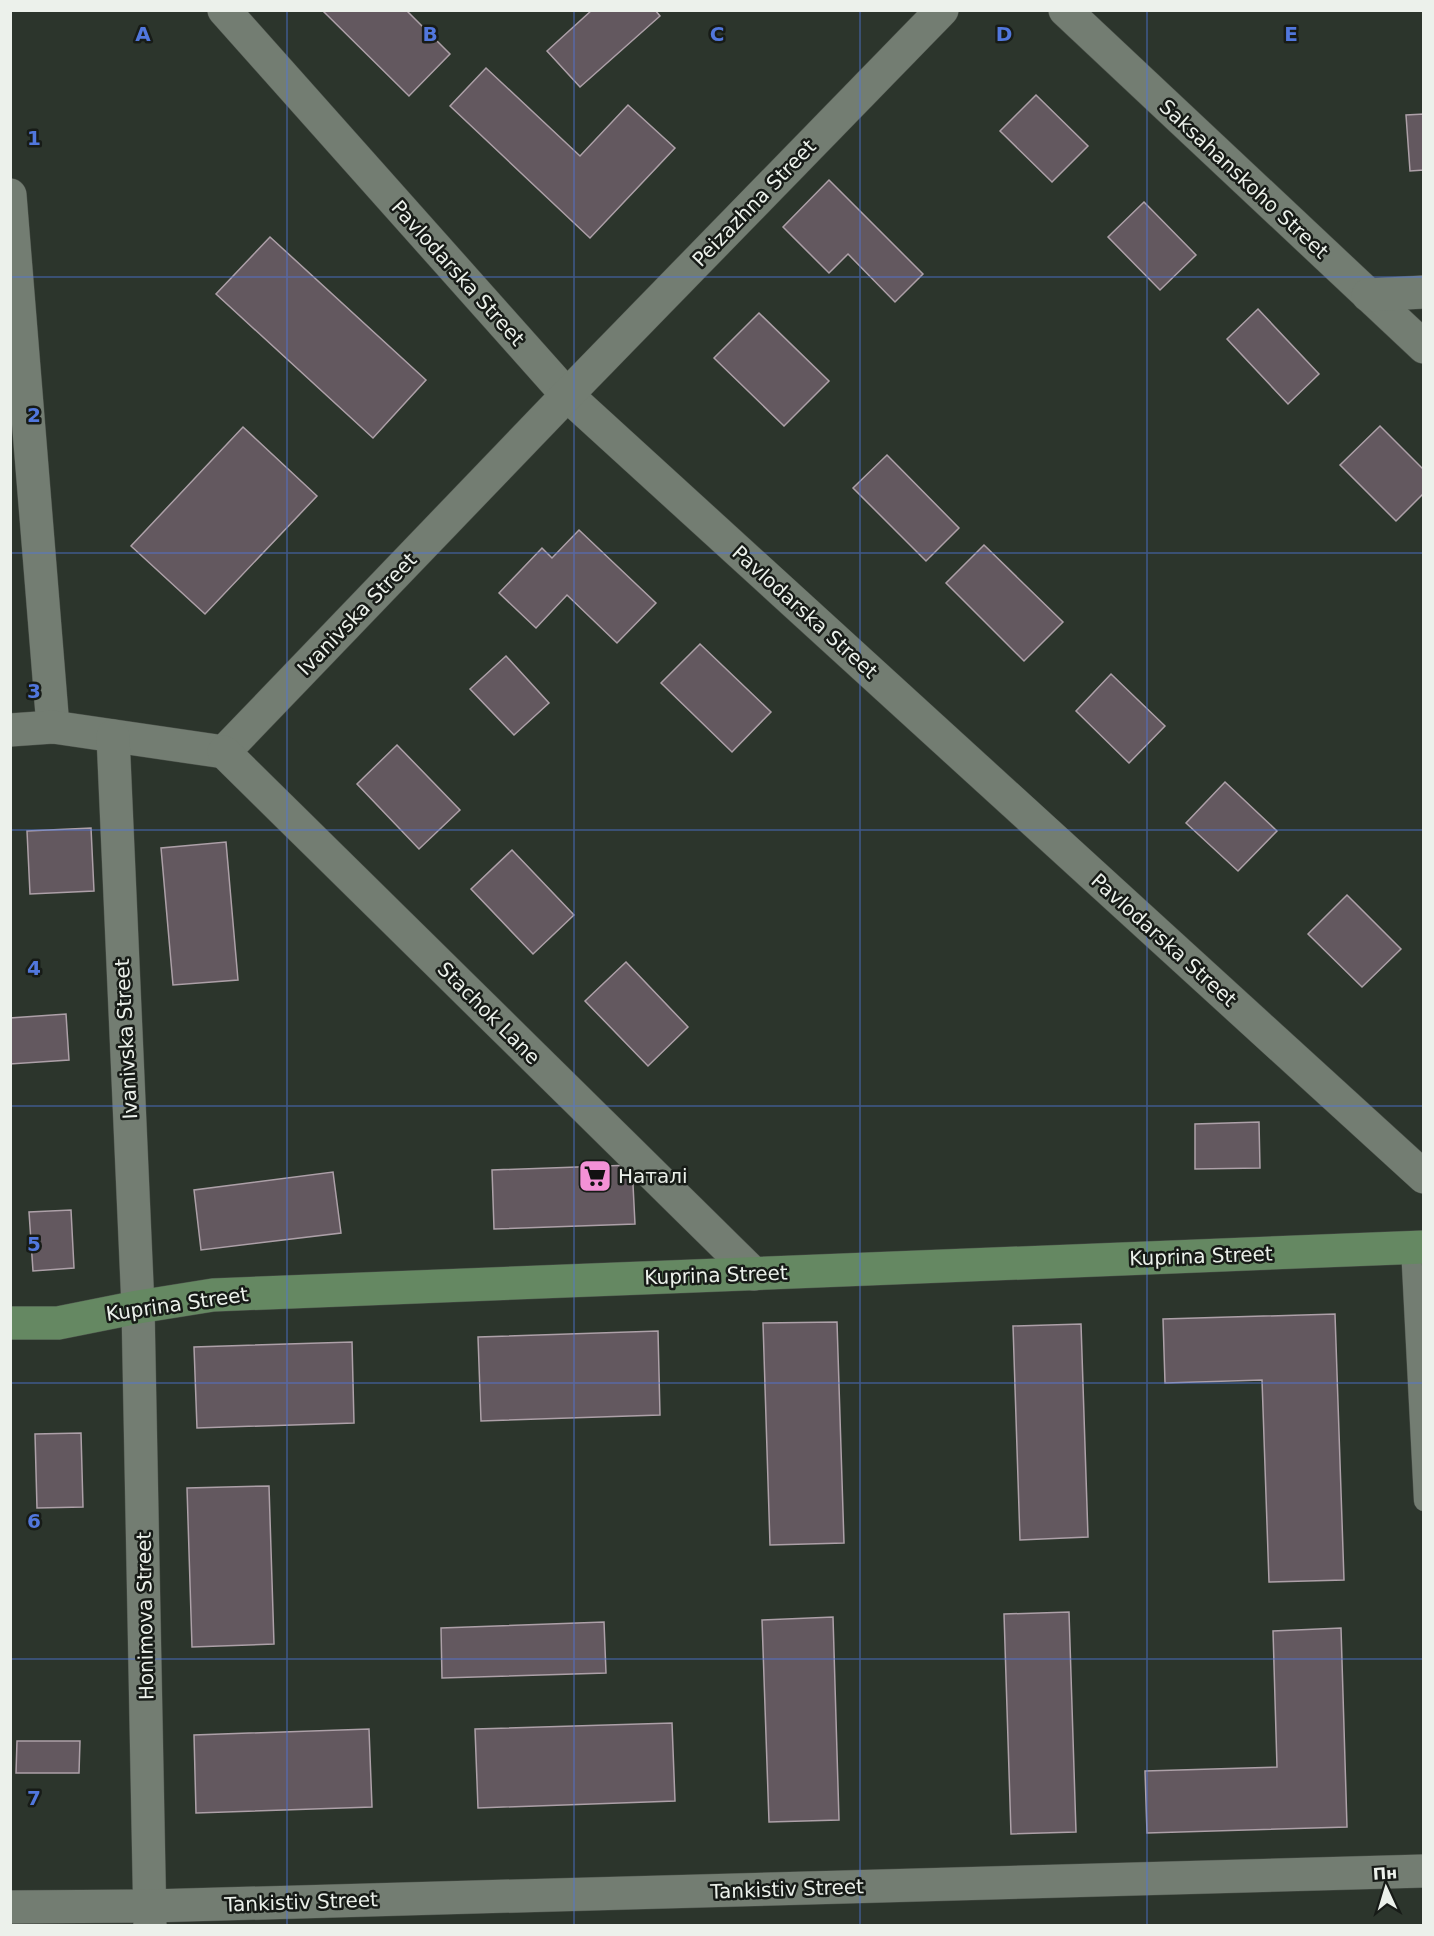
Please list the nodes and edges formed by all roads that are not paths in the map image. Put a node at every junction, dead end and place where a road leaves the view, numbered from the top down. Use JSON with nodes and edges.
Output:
{"nodes":[{"id":1,"x":224,"y":10,"type":"edge"},
{"id":2,"x":942,"y":10,"type":"edge"},
{"id":3,"x":1065,"y":10,"type":"edge"},
{"id":4,"x":10,"y":195,"type":"edge"},
{"id":5,"x":1424,"y":292,"type":"edge"},
{"id":6,"x":1368,"y":295,"type":"junction"},
{"id":7,"x":1424,"y":347,"type":"edge"},
{"id":8,"x":567,"y":395,"type":"junction"},
{"id":9,"x":53,"y":727,"type":"junction"},
{"id":10,"x":10,"y":730,"type":"edge"},
{"id":11,"x":113,"y":736,"type":"junction"},
{"id":12,"x":224,"y":752,"type":"junction"},
{"id":13,"x":1424,"y":1177,"type":"edge"},
{"id":14,"x":1417,"y":1247,"type":"edge"},
{"id":15,"x":754,"y":1274,"type":"junction"},
{"id":16,"x":138,"y":1307,"type":"junction"},
{"id":17,"x":10,"y":1323,"type":"edge"},
{"id":18,"x":1424,"y":1501,"type":"edge"},
{"id":19,"x":1424,"y":1871,"type":"edge"},
{"id":20,"x":10,"y":1907,"type":"edge"},
{"id":21,"x":150,"y":1916,"type":"edge"}],
"edges":[{"from":1,"to":8,"type":"street","name":"Pavlodarska Street"},
{"from":2,"to":8,"type":"street","name":"Peizazhna Street"},
{"from":3,"to":6,"type":"street","name":"Saksahanskoho Street"},
{"from":4,"to":9,"type":"street"},
{"from":5,"to":6,"type":"street"},
{"from":6,"to":7,"type":"street","name":"Saksahanskoho Street"},
{"from":8,"to":12,"type":"street","name":"Ivanivska Street"},
{"from":8,"to":13,"type":"street","name":"Pavlodarska Street"},
{"from":9,"to":10,"type":"street"},
{"from":9,"to":11,"type":"street"},
{"from":11,"to":12,"type":"street"},
{"from":11,"to":16,"type":"street","name":"Ivanivska Street"},
{"from":12,"to":15,"type":"street","name":"Stachok Lane"},
{"from":14,"to":15,"type":"main road","name":"Kuprina Street"},
{"from":14,"to":18,"type":"lane"},
{"from":15,"to":16,"type":"main road","name":"Kuprina Street"},
{"from":16,"to":17,"type":"main road","name":"Kuprina Street"},
{"from":16,"to":21,"type":"street","name":"Honimova Street"},
{"from":19,"to":21,"type":"street","name":"Tankistiv Street"},
{"from":20,"to":21,"type":"street","name":"Tankistiv Street"}]}
